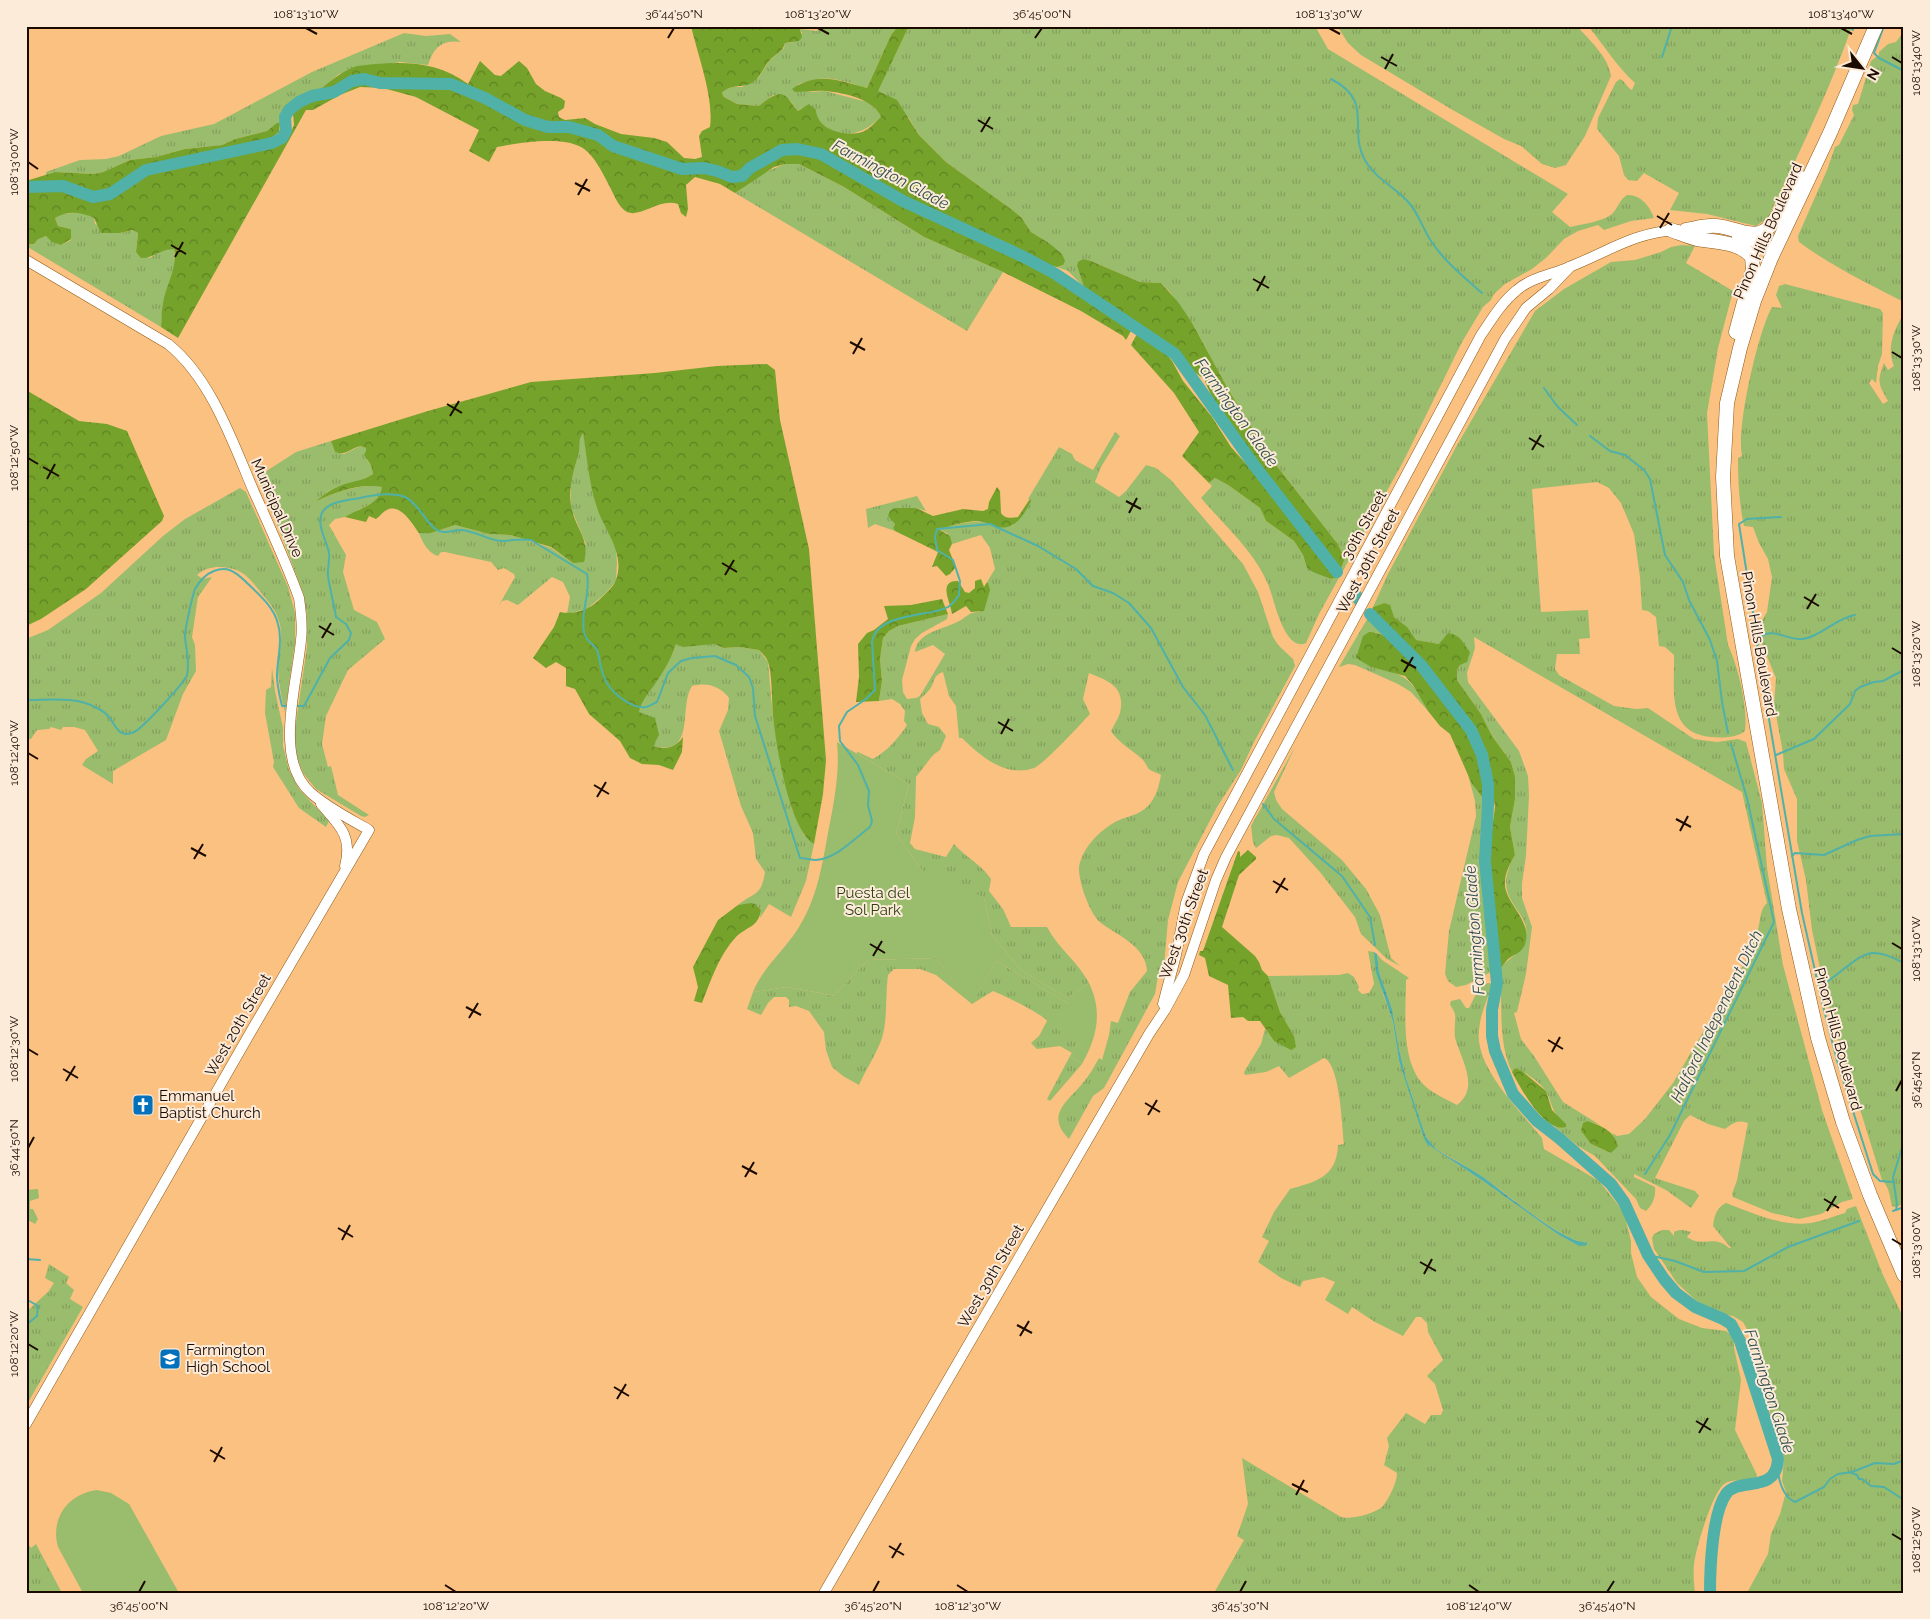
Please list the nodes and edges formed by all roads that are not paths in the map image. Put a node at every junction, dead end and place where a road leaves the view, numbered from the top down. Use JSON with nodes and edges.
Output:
{"nodes":[{"id":1,"x":1876,"y":26,"type":"edge"},
{"id":2,"x":1859,"y":67,"type":"junction"},
{"id":3,"x":1671,"y":230,"type":"junction"},
{"id":4,"x":1686,"y":230,"type":"junction"},
{"id":5,"x":1775,"y":249,"type":"junction"},
{"id":6,"x":26,"y":260,"type":"edge"},
{"id":7,"x":1570,"y":267,"type":"junction"},
{"id":8,"x":1727,"y":403,"type":"junction"},
{"id":9,"x":310,"y":792,"type":"junction"},
{"id":10,"x":369,"y":830,"type":"joint"},
{"id":11,"x":343,"y":873,"type":"junction"},
{"id":12,"x":1149,"y":1034,"type":"junction"},
{"id":13,"x":1904,"y":1275,"type":"edge"},
{"id":14,"x":26,"y":1424,"type":"edge"},
{"id":15,"x":824,"y":1593,"type":"edge"}],
"edges":[{"from":1,"to":2,"type":"highway","name":"Pinon Hills Boulevard"},
{"from":2,"to":4,"type":"highway"},
{"from":2,"to":5,"type":"highway","name":"Pinon Hills Boulevard"},
{"from":3,"to":4,"type":"main road","name":"30th Street"},
{"from":3,"to":7,"type":"main road","name":"30th Street"},
{"from":3,"to":8,"type":"highway"},
{"from":4,"to":5,"type":"main road","name":"30th Street"},
{"from":5,"to":8,"type":"highway","name":"Pinon Hills Boulevard"},
{"from":6,"to":9,"type":"main road","name":"Municipal Drive"},
{"from":7,"to":12,"type":"main road","name":"West 30th Street"},
{"from":7,"to":12,"type":"main road","name":"30th Street"},
{"from":8,"to":13,"type":"highway","name":"Pinon Hills Boulevard"},
{"from":9,"to":10,"type":"main road","name":"Municipal Drive"},
{"from":9,"to":11,"type":"main road"},
{"from":10,"to":11,"type":"main road","name":"West 20th Street"},
{"from":11,"to":14,"type":"main road","name":"West 20th Street"},
{"from":12,"to":15,"type":"main road","name":"West 30th Street"}]}
